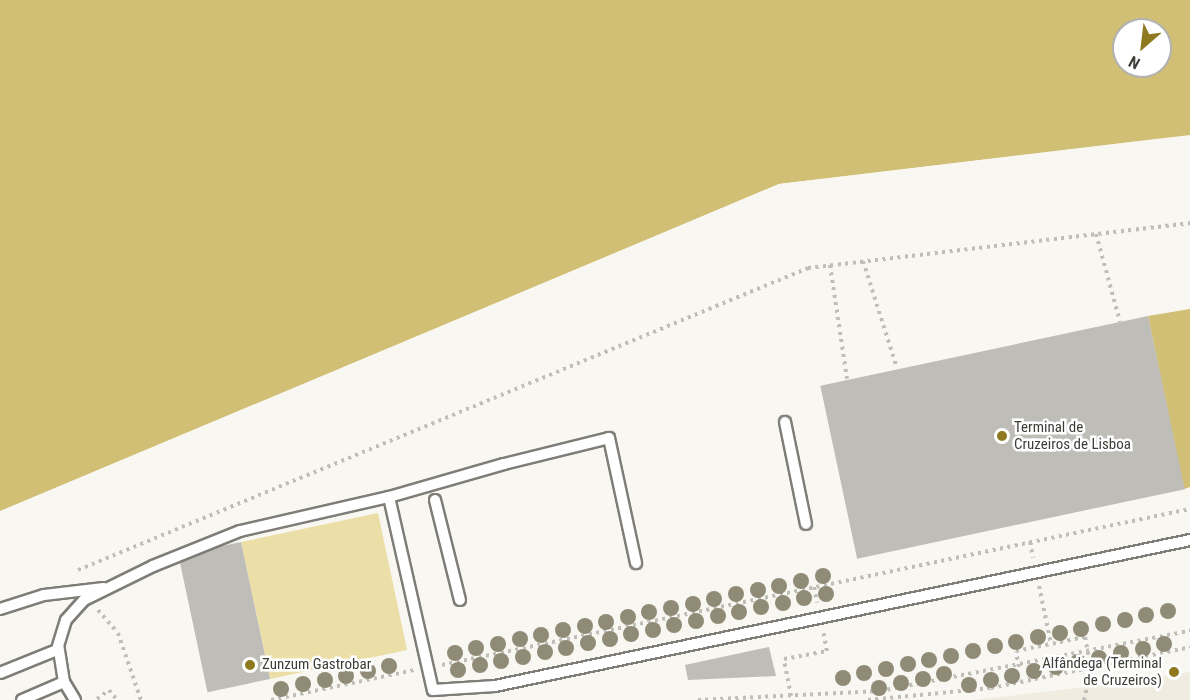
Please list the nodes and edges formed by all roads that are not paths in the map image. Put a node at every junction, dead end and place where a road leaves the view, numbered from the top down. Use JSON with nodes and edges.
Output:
{"nodes":[{"id":1,"x":785,"y":422,"type":"dead end"},
{"id":2,"x":389,"y":497,"type":"junction"},
{"id":3,"x":435,"y":500,"type":"dead end"},
{"id":4,"x":806,"y":524,"type":"dead end"},
{"id":5,"x":1190,"y":540,"type":"edge"},
{"id":6,"x":636,"y":562,"type":"dead end"},
{"id":7,"x":110,"y":587,"type":"junction"},
{"id":8,"x":460,"y":600,"type":"dead end"},
{"id":9,"x":0,"y":609,"type":"edge"},
{"id":10,"x":57,"y":650,"type":"junction"},
{"id":11,"x":0,"y":673,"type":"edge"},
{"id":12,"x":64,"y":682,"type":"junction"},
{"id":13,"x":22,"y":700,"type":"edge"},
{"id":14,"x":75,"y":700,"type":"edge"}],
"edges":[{"from":1,"to":4,"type":"lane"},
{"from":2,"to":5,"type":"lane"},
{"from":2,"to":6,"type":"lane"},
{"from":2,"to":7,"type":"lane"},
{"from":3,"to":8,"type":"lane"},
{"from":7,"to":9,"type":"lane"},
{"from":7,"to":10,"type":"lane"},
{"from":10,"to":11,"type":"lane"},
{"from":10,"to":12,"type":"lane"},
{"from":12,"to":13,"type":"lane"},
{"from":12,"to":14,"type":"lane"}]}
